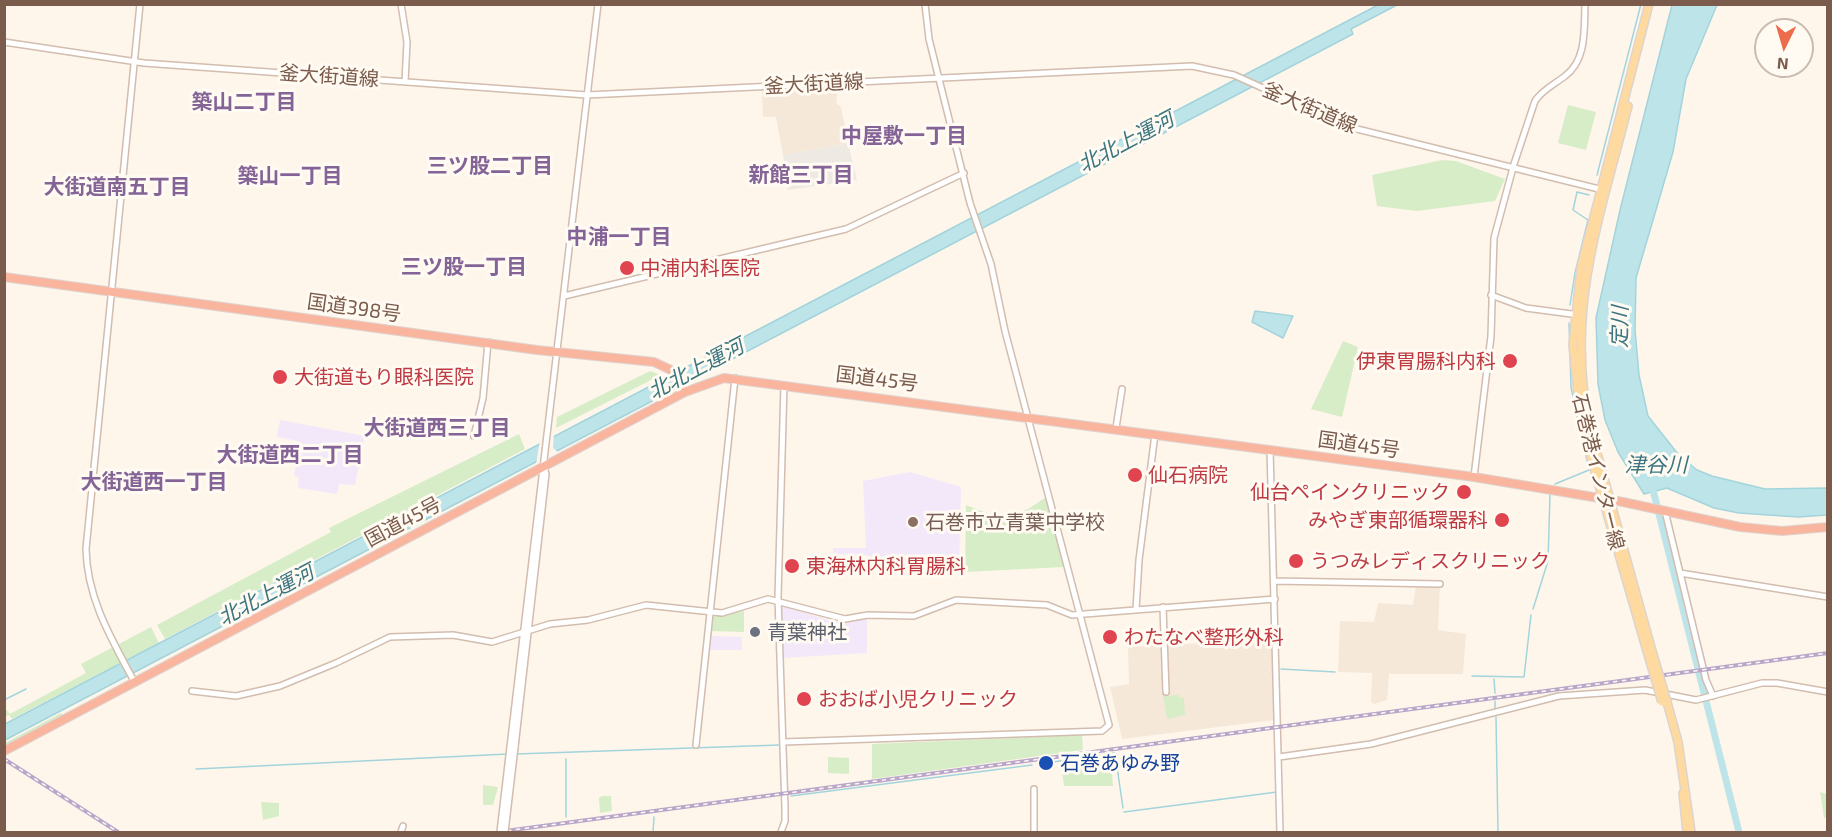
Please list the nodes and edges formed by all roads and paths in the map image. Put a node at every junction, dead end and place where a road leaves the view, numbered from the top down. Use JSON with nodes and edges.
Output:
{"nodes":[{"id":1,"x":140,"y":4,"type":"edge"},
{"id":2,"x":401,"y":4,"type":"edge"},
{"id":3,"x":598,"y":4,"type":"edge"},
{"id":4,"x":925,"y":4,"type":"edge"},
{"id":5,"x":1585,"y":4,"type":"edge"},
{"id":6,"x":1649,"y":4,"type":"edge"},
{"id":7,"x":1653,"y":4,"type":"edge"},
{"id":8,"x":4,"y":42,"type":"edge"},
{"id":9,"x":134,"y":62,"type":"junction"},
{"id":10,"x":938,"y":77,"type":"junction"},
{"id":11,"x":405,"y":82,"type":"junction"},
{"id":12,"x":587,"y":95,"type":"junction"},
{"id":13,"x":1513,"y":168,"type":"junction"},
{"id":14,"x":964,"y":172,"type":"junction"},
{"id":15,"x":1604,"y":190,"type":"junction"},
{"id":16,"x":4,"y":277,"type":"edge"},
{"id":17,"x":112,"y":290,"type":"junction"},
{"id":18,"x":1491,"y":295,"type":"junction"},
{"id":19,"x":564,"y":296,"type":"junction"},
{"id":20,"x":1578,"y":315,"type":"junction"},
{"id":21,"x":488,"y":342,"type":"junction"},
{"id":22,"x":557,"y":353,"type":"junction"},
{"id":23,"x":735,"y":378,"type":"junction"},
{"id":24,"x":784,"y":384,"type":"junction"},
{"id":25,"x":1122,"y":389,"type":"dead end"},
{"id":26,"x":683,"y":390,"type":"junction"},
{"id":27,"x":1029,"y":416,"type":"junction"},
{"id":28,"x":1116,"y":428,"type":"junction"},
{"id":29,"x":1155,"y":434,"type":"junction"},
{"id":30,"x":474,"y":436,"type":"dead end"},
{"id":31,"x":1270,"y":449,"type":"junction"},
{"id":32,"x":544,"y":464,"type":"junction"},
{"id":33,"x":1474,"y":477,"type":"junction"},
{"id":34,"x":1606,"y":499,"type":"junction"},
{"id":35,"x":1660,"y":510,"type":"junction"},
{"id":36,"x":1827,"y":527,"type":"edge"},
{"id":37,"x":1680,"y":573,"type":"junction"},
{"id":38,"x":1275,"y":581,"type":"junction"},
{"id":39,"x":1440,"y":584,"type":"dead end"},
{"id":40,"x":1827,"y":597,"type":"edge"},
{"id":41,"x":1275,"y":599,"type":"junction"},
{"id":42,"x":778,"y":601,"type":"junction"},
{"id":43,"x":1163,"y":607,"type":"junction"},
{"id":44,"x":1136,"y":610,"type":"junction"},
{"id":45,"x":709,"y":613,"type":"junction"},
{"id":46,"x":1080,"y":615,"type":"junction"},
{"id":47,"x":526,"y":633,"type":"junction"},
{"id":48,"x":133,"y":680,"type":"junction"},
{"id":49,"x":192,"y":691,"type":"dead end"},
{"id":50,"x":1166,"y":692,"type":"dead end"},
{"id":51,"x":1827,"y":692,"type":"edge"},
{"id":52,"x":1711,"y":696,"type":"junction"},
{"id":53,"x":1665,"y":702,"type":"junction"},
{"id":54,"x":783,"y":742,"type":"junction"},
{"id":55,"x":696,"y":745,"type":"dead end"},
{"id":56,"x":512,"y":747,"type":"junction"},
{"id":57,"x":4,"y":751,"type":"edge"},
{"id":58,"x":1279,"y":757,"type":"junction"},
{"id":59,"x":1034,"y":789,"type":"dead end"},
{"id":60,"x":500,"y":832,"type":"edge"},
{"id":61,"x":505,"y":832,"type":"edge"},
{"id":62,"x":781,"y":832,"type":"edge"},
{"id":63,"x":1034,"y":832,"type":"edge"},
{"id":64,"x":1281,"y":832,"type":"edge"},
{"id":65,"x":1687,"y":832,"type":"edge"},
{"id":66,"x":1691,"y":832,"type":"edge"}],
"edges":[{"from":1,"to":9,"type":"street"},
{"from":2,"to":11,"type":"street"},
{"from":3,"to":12,"type":"street"},
{"from":4,"to":10,"type":"street"},
{"from":5,"to":13,"type":"street"},
{"from":6,"to":15,"type":"main road","name":"石巻港インター線"},
{"from":7,"to":15,"type":"main road","name":"石巻港インター線"},
{"from":8,"to":9,"type":"street","name":"釜大街道線"},
{"from":9,"to":11,"type":"street","name":"釜大街道線"},
{"from":9,"to":17,"type":"street"},
{"from":10,"to":12,"type":"street","name":"釜大街道線"},
{"from":10,"to":13,"type":"street","name":"釜大街道線"},
{"from":10,"to":14,"type":"street"},
{"from":11,"to":12,"type":"street","name":"釜大街道線"},
{"from":12,"to":19,"type":"street"},
{"from":13,"to":15,"type":"street","name":"釜大街道線"},
{"from":13,"to":18,"type":"street"},
{"from":14,"to":19,"type":"street"},
{"from":14,"to":27,"type":"street"},
{"from":15,"to":20,"type":"main road","name":"石巻港インター線"},
{"from":16,"to":17,"type":"highway","name":"国道398号"},
{"from":17,"to":21,"type":"highway","name":"国道398号"},
{"from":17,"to":48,"type":"street"},
{"from":18,"to":20,"type":"street"},
{"from":18,"to":33,"type":"street"},
{"from":19,"to":22,"type":"street"},
{"from":20,"to":34,"type":"main road","name":"石巻港インター線"},
{"from":21,"to":22,"type":"highway","name":"国道398号"},
{"from":21,"to":30,"type":"street"},
{"from":22,"to":26,"type":"highway","name":"国道398号"},
{"from":22,"to":32,"type":"street"},
{"from":23,"to":24,"type":"highway","name":"国道45号"},
{"from":23,"to":26,"type":"highway","name":"国道45号"},
{"from":23,"to":45,"type":"street"},
{"from":24,"to":27,"type":"highway","name":"国道45号"},
{"from":24,"to":42,"type":"street"},
{"from":25,"to":28,"type":"street"},
{"from":26,"to":32,"type":"highway","name":"国道45号"},
{"from":27,"to":28,"type":"highway","name":"国道45号"},
{"from":27,"to":46,"type":"street"},
{"from":28,"to":29,"type":"highway","name":"国道45号"},
{"from":29,"to":31,"type":"highway","name":"国道45号"},
{"from":29,"to":44,"type":"street"},
{"from":31,"to":33,"type":"highway","name":"国道45号"},
{"from":31,"to":38,"type":"street"},
{"from":32,"to":47,"type":"street"},
{"from":32,"to":48,"type":"highway","name":"国道45号"},
{"from":33,"to":34,"type":"highway","name":"国道45号"},
{"from":34,"to":35,"type":"highway","name":"国道45号"},
{"from":34,"to":53,"type":"main road","name":"石巻港インター線","bridge":true},
{"from":35,"to":36,"type":"highway","name":"国道45号"},
{"from":35,"to":37,"type":"street"},
{"from":37,"to":40,"type":"street"},
{"from":37,"to":52,"type":"street"},
{"from":38,"to":39,"type":"street"},
{"from":38,"to":41,"type":"street"},
{"from":41,"to":43,"type":"street"},
{"from":41,"to":58,"type":"street"},
{"from":42,"to":45,"type":"street"},
{"from":42,"to":46,"type":"street"},
{"from":42,"to":54,"type":"street"},
{"from":43,"to":44,"type":"street"},
{"from":43,"to":50,"type":"street"},
{"from":44,"to":46,"type":"street"},
{"from":45,"to":47,"type":"street"},
{"from":45,"to":55,"type":"street"},
{"from":46,"to":54,"type":"street"},
{"from":47,"to":49,"type":"street"},
{"from":47,"to":56,"type":"street"},
{"from":48,"to":57,"type":"highway","name":"国道45号"},
{"from":51,"to":52,"type":"street"},
{"from":52,"to":58,"type":"street"},
{"from":53,"to":65,"type":"main road","name":"石巻港インター線"},
{"from":53,"to":66,"type":"main road","name":"石巻港インター線"},
{"from":54,"to":62,"type":"street"},
{"from":56,"to":60,"type":"street","bridge":true},
{"from":56,"to":61,"type":"street","bridge":true},
{"from":58,"to":64,"type":"street"},
{"from":59,"to":63,"type":"street"}]}
